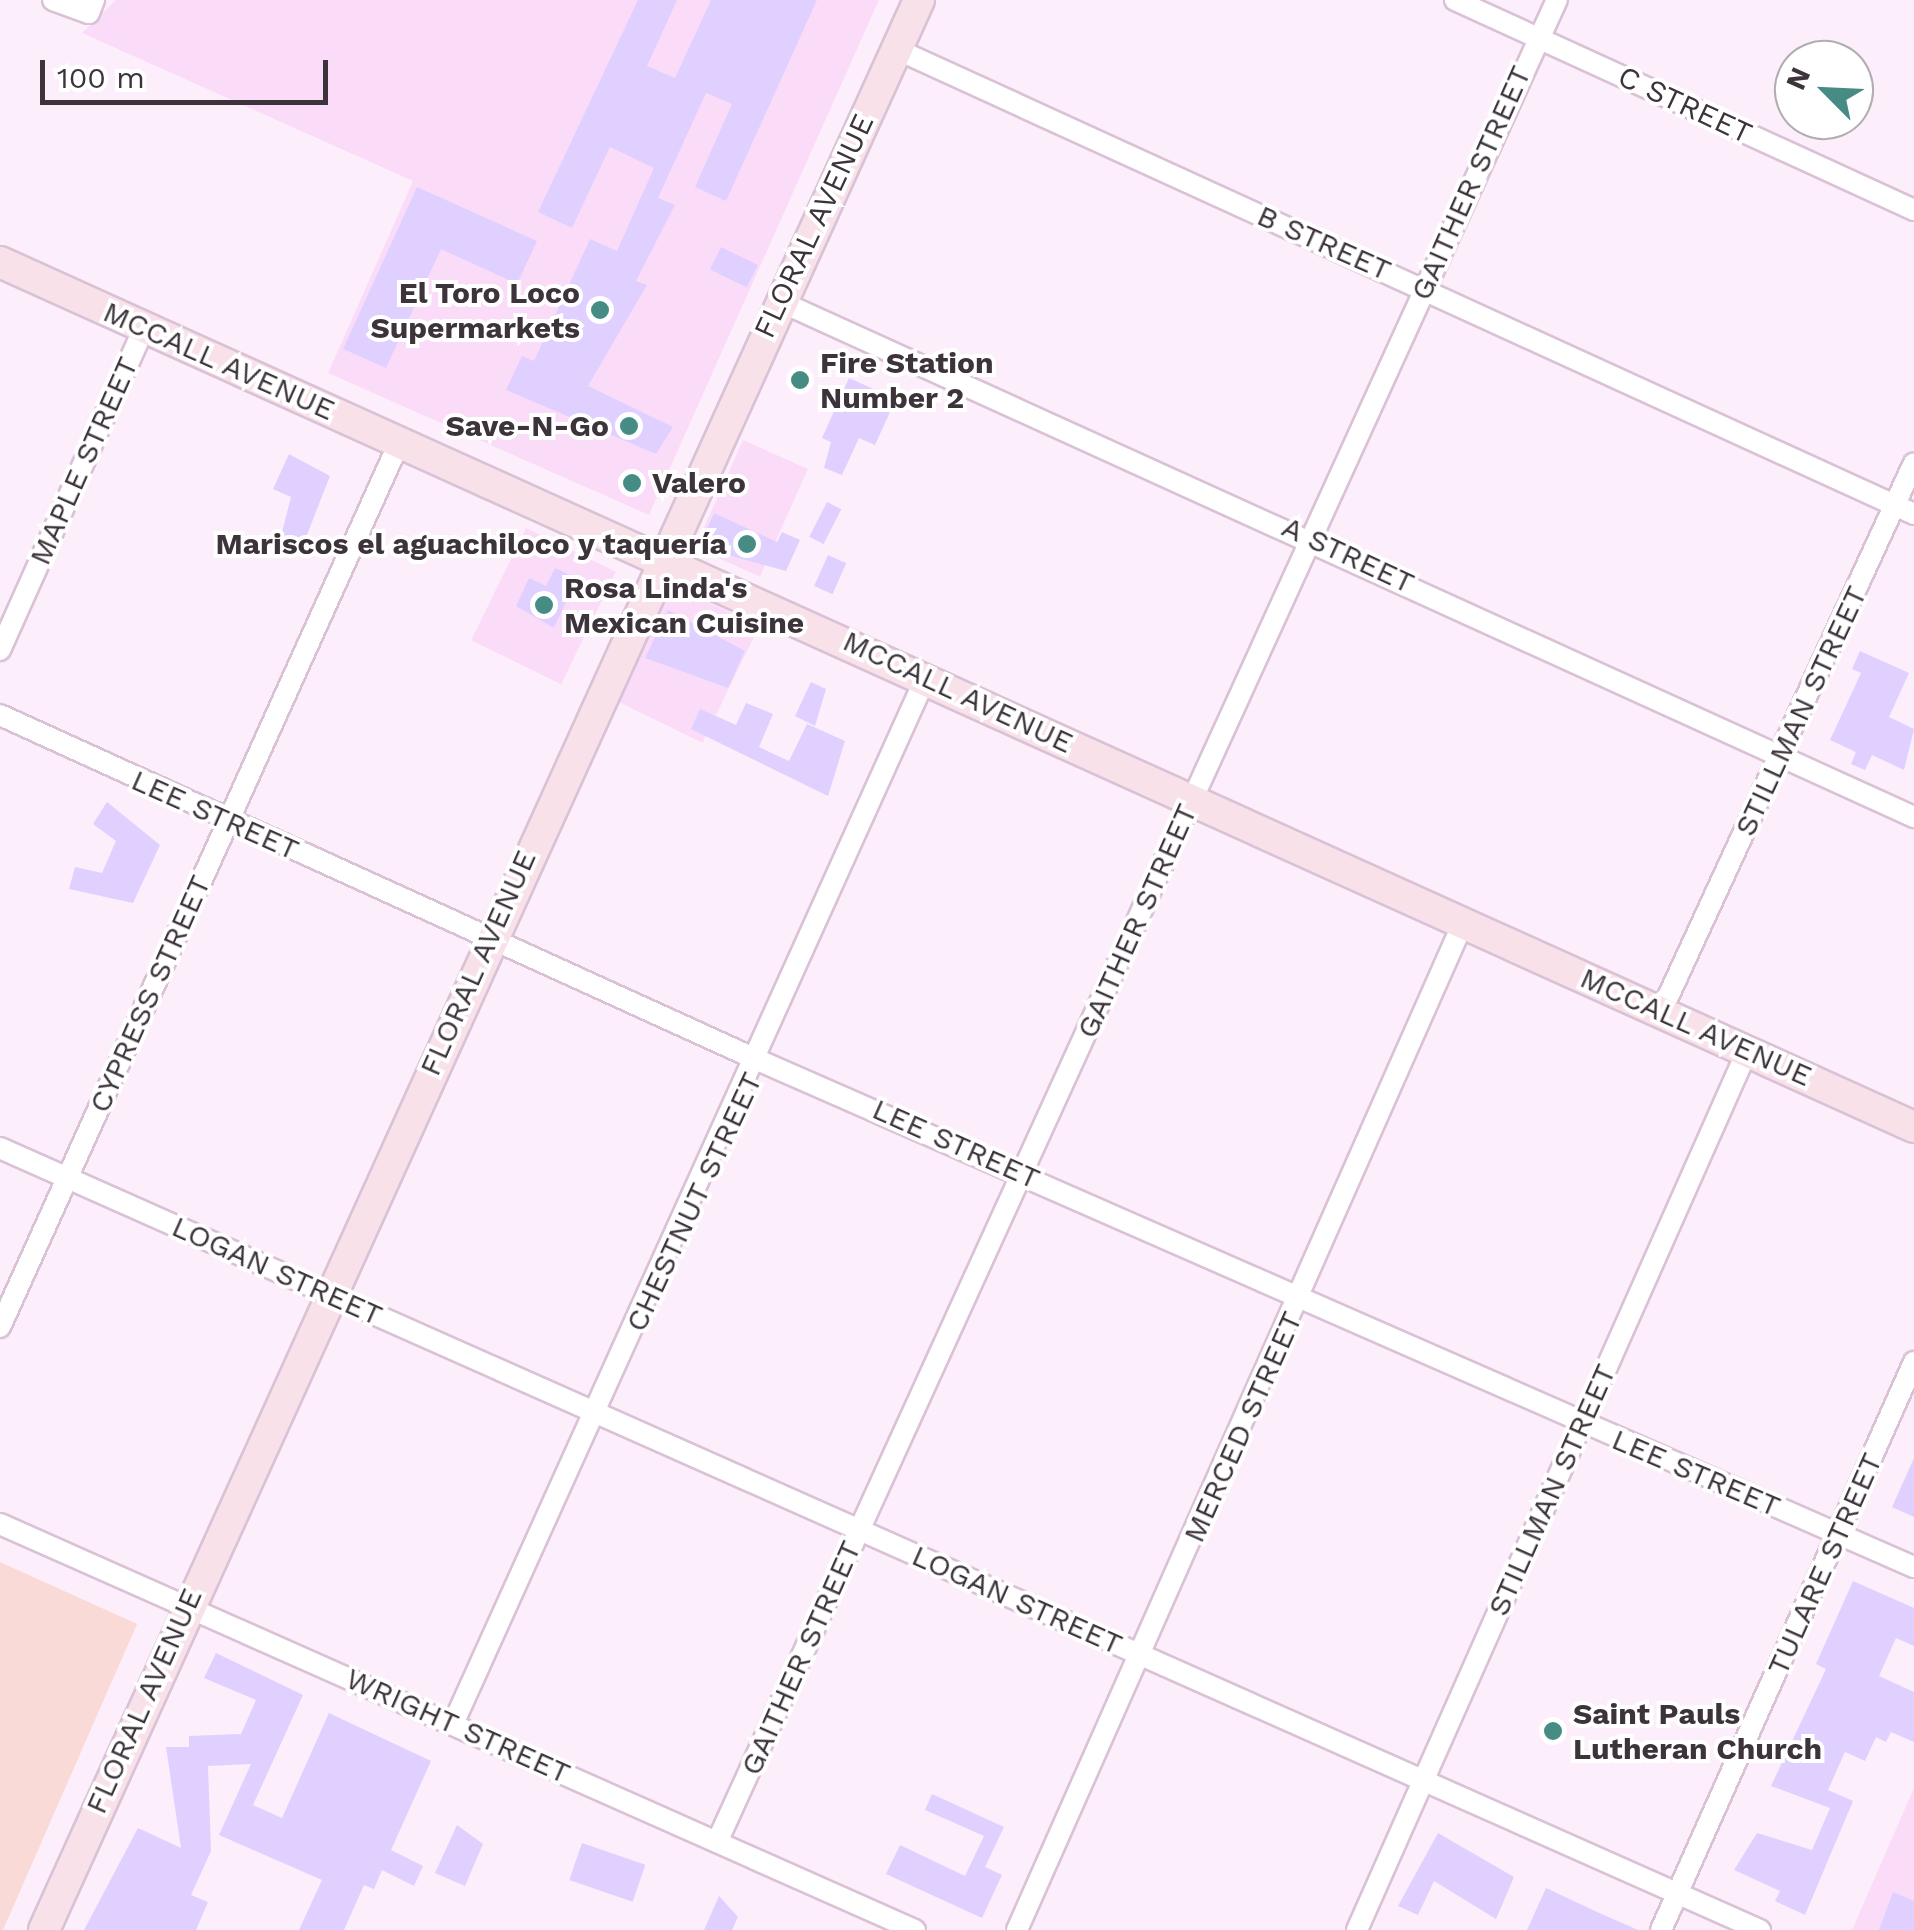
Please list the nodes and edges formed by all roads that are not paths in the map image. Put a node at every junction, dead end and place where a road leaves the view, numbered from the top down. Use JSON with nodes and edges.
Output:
{"nodes":[{"id":1,"x":52,"y":0,"type":"edge"},
{"id":2,"x":919,"y":0,"type":"edge"},
{"id":3,"x":1455,"y":0,"type":"edge"},
{"id":4,"x":1557,"y":0,"type":"edge"},
{"id":5,"x":91,"y":7,"type":"edge"},
{"id":6,"x":1537,"y":36,"type":"junction"},
{"id":7,"x":896,"y":49,"type":"junction"},
{"id":8,"x":1914,"y":210,"type":"edge"},
{"id":9,"x":0,"y":262,"type":"edge"},
{"id":10,"x":1423,"y":288,"type":"junction"},
{"id":11,"x":779,"y":301,"type":"junction"},
{"id":12,"x":144,"y":328,"type":"junction"},
{"id":13,"x":400,"y":443,"type":"junction"},
{"id":14,"x":1914,"y":464,"type":"edge"},
{"id":15,"x":1904,"y":509,"type":"edge"},
{"id":16,"x":1308,"y":536,"type":"junction"},
{"id":17,"x":662,"y":556,"type":"junction"},
{"id":18,"x":0,"y":650,"type":"edge"},
{"id":19,"x":926,"y":677,"type":"junction"},
{"id":20,"x":0,"y":715,"type":"edge"},
{"id":21,"x":1780,"y":756,"type":"junction"},
{"id":22,"x":1189,"y":802,"type":"junction"},
{"id":23,"x":1914,"y":818,"type":"edge"},
{"id":24,"x":229,"y":821,"type":"junction"},
{"id":25,"x":1463,"y":922,"type":"junction"},
{"id":26,"x":489,"y":940,"type":"junction"},
{"id":27,"x":1662,"y":1012,"type":"junction"},
{"id":28,"x":1746,"y":1051,"type":"junction"},
{"id":29,"x":760,"y":1061,"type":"junction"},
{"id":30,"x":1914,"y":1127,"type":"edge"},
{"id":31,"x":0,"y":1148,"type":"edge"},
{"id":32,"x":1024,"y":1174,"type":"junction"},
{"id":33,"x":67,"y":1179,"type":"junction"},
{"id":34,"x":328,"y":1294,"type":"junction"},
{"id":35,"x":1302,"y":1297,"type":"junction"},
{"id":36,"x":0,"y":1327,"type":"edge"},
{"id":37,"x":1914,"y":1362,"type":"edge"},
{"id":38,"x":594,"y":1413,"type":"junction"},
{"id":39,"x":1582,"y":1424,"type":"junction"},
{"id":40,"x":0,"y":1524,"type":"edge"},
{"id":41,"x":859,"y":1530,"type":"junction"},
{"id":42,"x":1839,"y":1534,"type":"junction"},
{"id":43,"x":1914,"y":1567,"type":"edge"},
{"id":44,"x":184,"y":1606,"type":"junction"},
{"id":45,"x":1140,"y":1655,"type":"junction"},
{"id":46,"x":453,"y":1724,"type":"junction"},
{"id":47,"x":1423,"y":1782,"type":"junction"},
{"id":48,"x":717,"y":1842,"type":"junction"},
{"id":49,"x":1677,"y":1894,"type":"junction"},
{"id":50,"x":44,"y":1930,"type":"edge"},
{"id":51,"x":915,"y":1930,"type":"edge"},
{"id":52,"x":1018,"y":1930,"type":"edge"},
{"id":53,"x":1357,"y":1930,"type":"edge"},
{"id":54,"x":1661,"y":1930,"type":"edge"},
{"id":55,"x":1760,"y":1930,"type":"edge"}],
"edges":[{"from":1,"to":5,"type":"street"},
{"from":2,"to":7,"type":"main road","name":"FLORAL AVENUE"},
{"from":3,"to":6,"type":"street","name":"C STREET"},
{"from":4,"to":6,"type":"street","name":"GAITHER STREET"},
{"from":6,"to":8,"type":"street","name":"C STREET"},
{"from":6,"to":10,"type":"street","name":"GAITHER STREET"},
{"from":7,"to":10,"type":"street","name":"B STREET"},
{"from":7,"to":11,"type":"main road","name":"FLORAL AVENUE"},
{"from":9,"to":12,"type":"main road","name":"MCCALL AVENUE"},
{"from":10,"to":15,"type":"street","name":"B STREET"},
{"from":10,"to":16,"type":"street","name":"GAITHER STREET"},
{"from":11,"to":16,"type":"street","name":"A STREET"},
{"from":11,"to":17,"type":"main road","name":"FLORAL AVENUE"},
{"from":12,"to":13,"type":"main road","name":"MCCALL AVENUE"},
{"from":12,"to":18,"type":"street","name":"MAPLE STREET"},
{"from":13,"to":17,"type":"main road","name":"MCCALL AVENUE"},
{"from":13,"to":24,"type":"street","name":"CYPRESS STREET"},
{"from":14,"to":15,"type":"street","name":"STILLMAN STREET"},
{"from":15,"to":21,"type":"street","name":"STILLMAN STREET"},
{"from":16,"to":21,"type":"street","name":"A STREET"},
{"from":16,"to":22,"type":"street","name":"GAITHER STREET"},
{"from":17,"to":19,"type":"main road","name":"MCCALL AVENUE"},
{"from":17,"to":26,"type":"main road","name":"FLORAL AVENUE"},
{"from":19,"to":22,"type":"main road","name":"MCCALL AVENUE"},
{"from":19,"to":29,"type":"street","name":"CHESTNUT STREET"},
{"from":20,"to":24,"type":"street","name":"LEE STREET"},
{"from":21,"to":23,"type":"street","name":"A STREET"},
{"from":21,"to":27,"type":"street","name":"STILLMAN STREET"},
{"from":22,"to":25,"type":"main road","name":"MCCALL AVENUE"},
{"from":22,"to":32,"type":"street","name":"GAITHER STREET"},
{"from":24,"to":26,"type":"street","name":"LEE STREET"},
{"from":24,"to":33,"type":"street","name":"CYPRESS STREET"},
{"from":25,"to":27,"type":"main road","name":"MCCALL AVENUE"},
{"from":25,"to":35,"type":"street","name":"MERCED STREET"},
{"from":26,"to":29,"type":"street","name":"LEE STREET"},
{"from":26,"to":34,"type":"main road","name":"FLORAL AVENUE"},
{"from":27,"to":28,"type":"main road","name":"MCCALL AVENUE"},
{"from":28,"to":30,"type":"main road","name":"MCCALL AVENUE"},
{"from":28,"to":39,"type":"street","name":"STILLMAN STREET"},
{"from":29,"to":32,"type":"street","name":"LEE STREET"},
{"from":29,"to":38,"type":"street","name":"CHESTNUT STREET"},
{"from":31,"to":33,"type":"street","name":"LOGAN STREET"},
{"from":32,"to":35,"type":"street","name":"LEE STREET"},
{"from":32,"to":41,"type":"street","name":"GAITHER STREET"},
{"from":33,"to":34,"type":"street","name":"LOGAN STREET"},
{"from":33,"to":36,"type":"street","name":"CYPRESS STREET"},
{"from":34,"to":38,"type":"street","name":"LOGAN STREET"},
{"from":34,"to":44,"type":"main road","name":"FLORAL AVENUE"},
{"from":35,"to":39,"type":"street","name":"LEE STREET"},
{"from":35,"to":45,"type":"street","name":"MERCED STREET"},
{"from":37,"to":42,"type":"street","name":"TULARE STREET"},
{"from":38,"to":41,"type":"street","name":"LOGAN STREET"},
{"from":38,"to":46,"type":"street","name":"CHESTNUT STREET"},
{"from":39,"to":42,"type":"street","name":"LEE STREET"},
{"from":39,"to":47,"type":"street","name":"STILLMAN STREET"},
{"from":40,"to":44,"type":"street","name":"WRIGHT STREET"},
{"from":41,"to":45,"type":"street","name":"LOGAN STREET"},
{"from":41,"to":48,"type":"street","name":"GAITHER STREET"},
{"from":42,"to":43,"type":"street","name":"LEE STREET"},
{"from":42,"to":49,"type":"street","name":"TULARE STREET"},
{"from":44,"to":46,"type":"street","name":"WRIGHT STREET"},
{"from":44,"to":50,"type":"main road","name":"FLORAL AVENUE"},
{"from":45,"to":47,"type":"street","name":"LOGAN STREET"},
{"from":45,"to":52,"type":"street","name":"MERCED STREET"},
{"from":46,"to":48,"type":"street","name":"WRIGHT STREET"},
{"from":47,"to":49,"type":"street","name":"LOGAN STREET"},
{"from":47,"to":53,"type":"street","name":"STILLMAN STREET"},
{"from":48,"to":51,"type":"street","name":"WRIGHT STREET"},
{"from":49,"to":54,"type":"street","name":"TULARE STREET"},
{"from":49,"to":55,"type":"street","name":"LOGAN STREET"}]}
